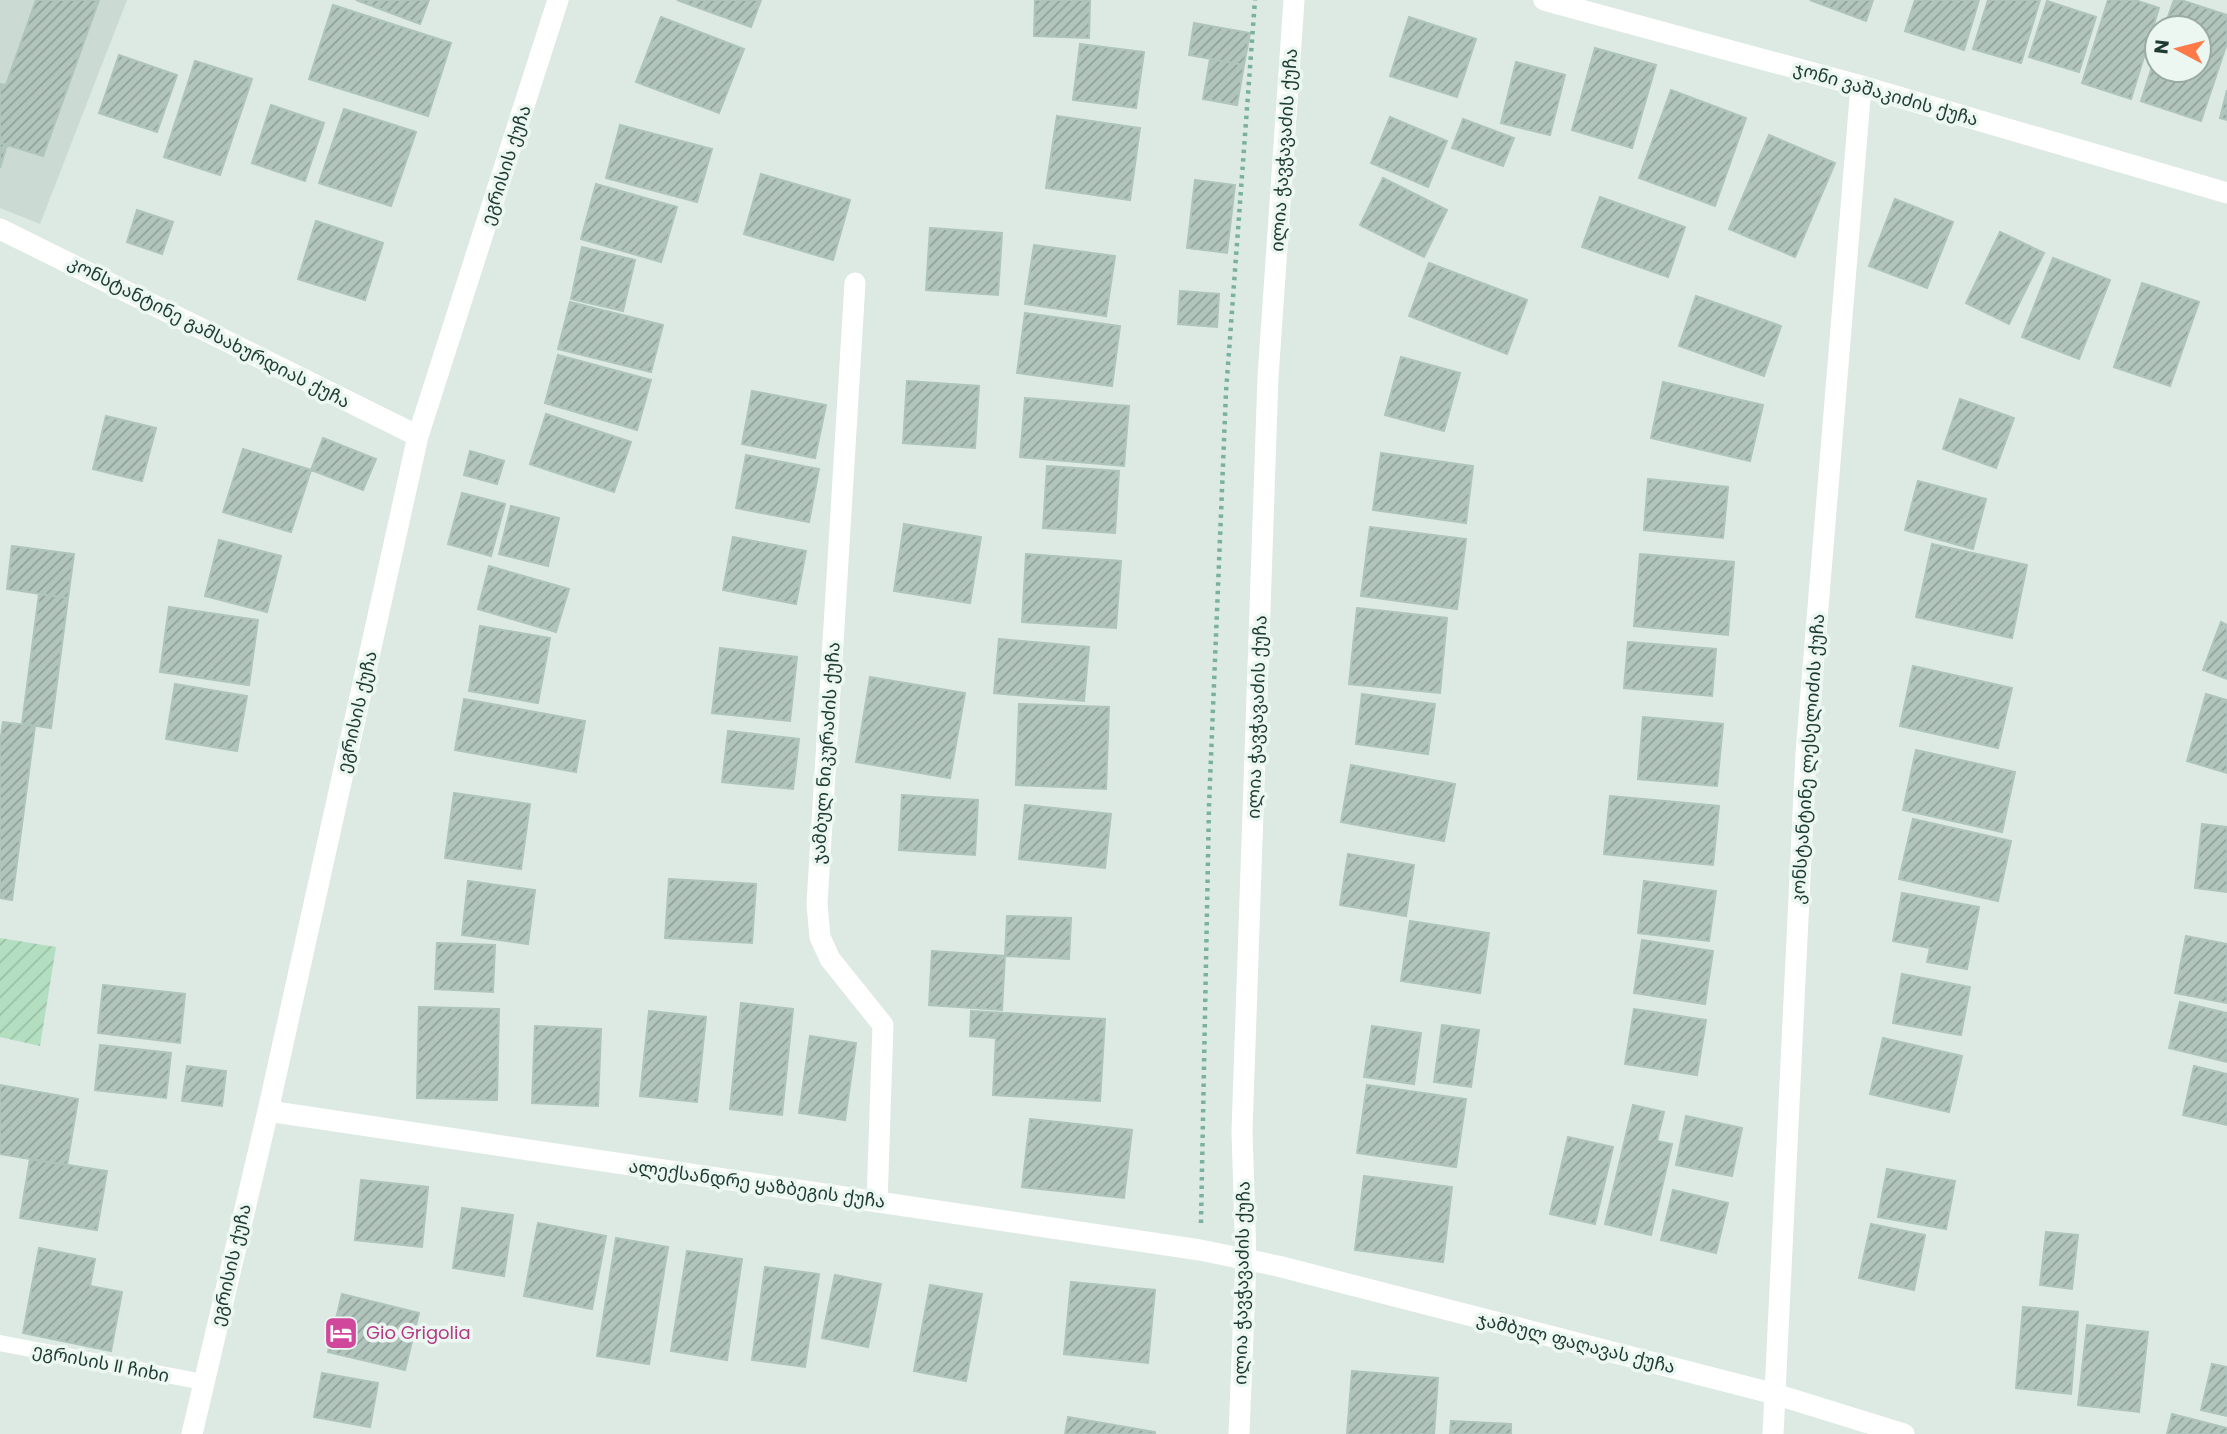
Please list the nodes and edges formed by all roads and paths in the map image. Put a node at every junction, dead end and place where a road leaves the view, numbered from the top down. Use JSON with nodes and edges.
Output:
{"nodes":[{"id":1,"x":558,"y":0,"type":"edge"},
{"id":2,"x":1255,"y":0,"type":"edge"},
{"id":3,"x":1294,"y":0,"type":"edge"},
{"id":4,"x":1544,"y":0,"type":"edge"},
{"id":5,"x":1861,"y":86,"type":"junction"},
{"id":6,"x":2227,"y":193,"type":"edge"},
{"id":7,"x":0,"y":229,"type":"edge"},
{"id":8,"x":855,"y":284,"type":"dead end"},
{"id":9,"x":418,"y":436,"type":"junction"},
{"id":10,"x":268,"y":1111,"type":"junction"},
{"id":11,"x":877,"y":1202,"type":"junction"},
{"id":12,"x":1200,"y":1250,"type":"junction"},
{"id":13,"x":1246,"y":1260,"type":"junction"},
{"id":14,"x":0,"y":1343,"type":"edge"},
{"id":15,"x":203,"y":1382,"type":"junction"},
{"id":16,"x":1776,"y":1394,"type":"junction"},
{"id":17,"x":192,"y":1434,"type":"edge"},
{"id":18,"x":1239,"y":1434,"type":"edge"},
{"id":19,"x":1773,"y":1434,"type":"edge"},
{"id":20,"x":1905,"y":1434,"type":"edge"}],
"edges":[{"from":1,"to":9,"type":"street","name":"ეგრისის ქუჩა"},
{"from":2,"to":12,"type":"path"},
{"from":3,"to":13,"type":"street","name":"ილია ჭავჭავაძის ქუჩა"},
{"from":4,"to":5,"type":"street","name":"ჯონი ვაშაკიძის ქუჩა"},
{"from":5,"to":6,"type":"street","name":"ჯონი ვაშაკიძის ქუჩა"},
{"from":5,"to":16,"type":"street","name":"კონსტანტინე ლესელიძის ქუჩა"},
{"from":7,"to":9,"type":"street","name":"კონსტანტინე გამსახურდიას ქუჩა"},
{"from":8,"to":11,"type":"street","name":"ჯამბულ ნიკურაძის ქუჩა"},
{"from":9,"to":10,"type":"street","name":"ეგრისის ქუჩა"},
{"from":10,"to":11,"type":"street","name":"ალექსანდრე ყაზბეგის ქუჩა"},
{"from":10,"to":15,"type":"street","name":"ეგრისის ქუჩა"},
{"from":11,"to":12,"type":"street","name":"ალექსანდრე ყაზბეგის ქუჩა"},
{"from":12,"to":13,"type":"street","name":"ალექსანდრე ყაზბეგის ქუჩა"},
{"from":13,"to":16,"type":"street","name":"ჯამბულ ფაღავას ქუჩა"},
{"from":13,"to":18,"type":"street","name":"ილია ჭავჭავაძის ქუჩა"},
{"from":14,"to":15,"type":"lane","name":"ეგრისის II ჩიხი"},
{"from":15,"to":17,"type":"street","name":"ეგრისის ქუჩა"},
{"from":16,"to":19,"type":"street","name":"კონსტანტინე ლესელიძის ქუჩა"},
{"from":16,"to":20,"type":"street","name":"ჯამბულ ფაღავას ქუჩა"}]}
